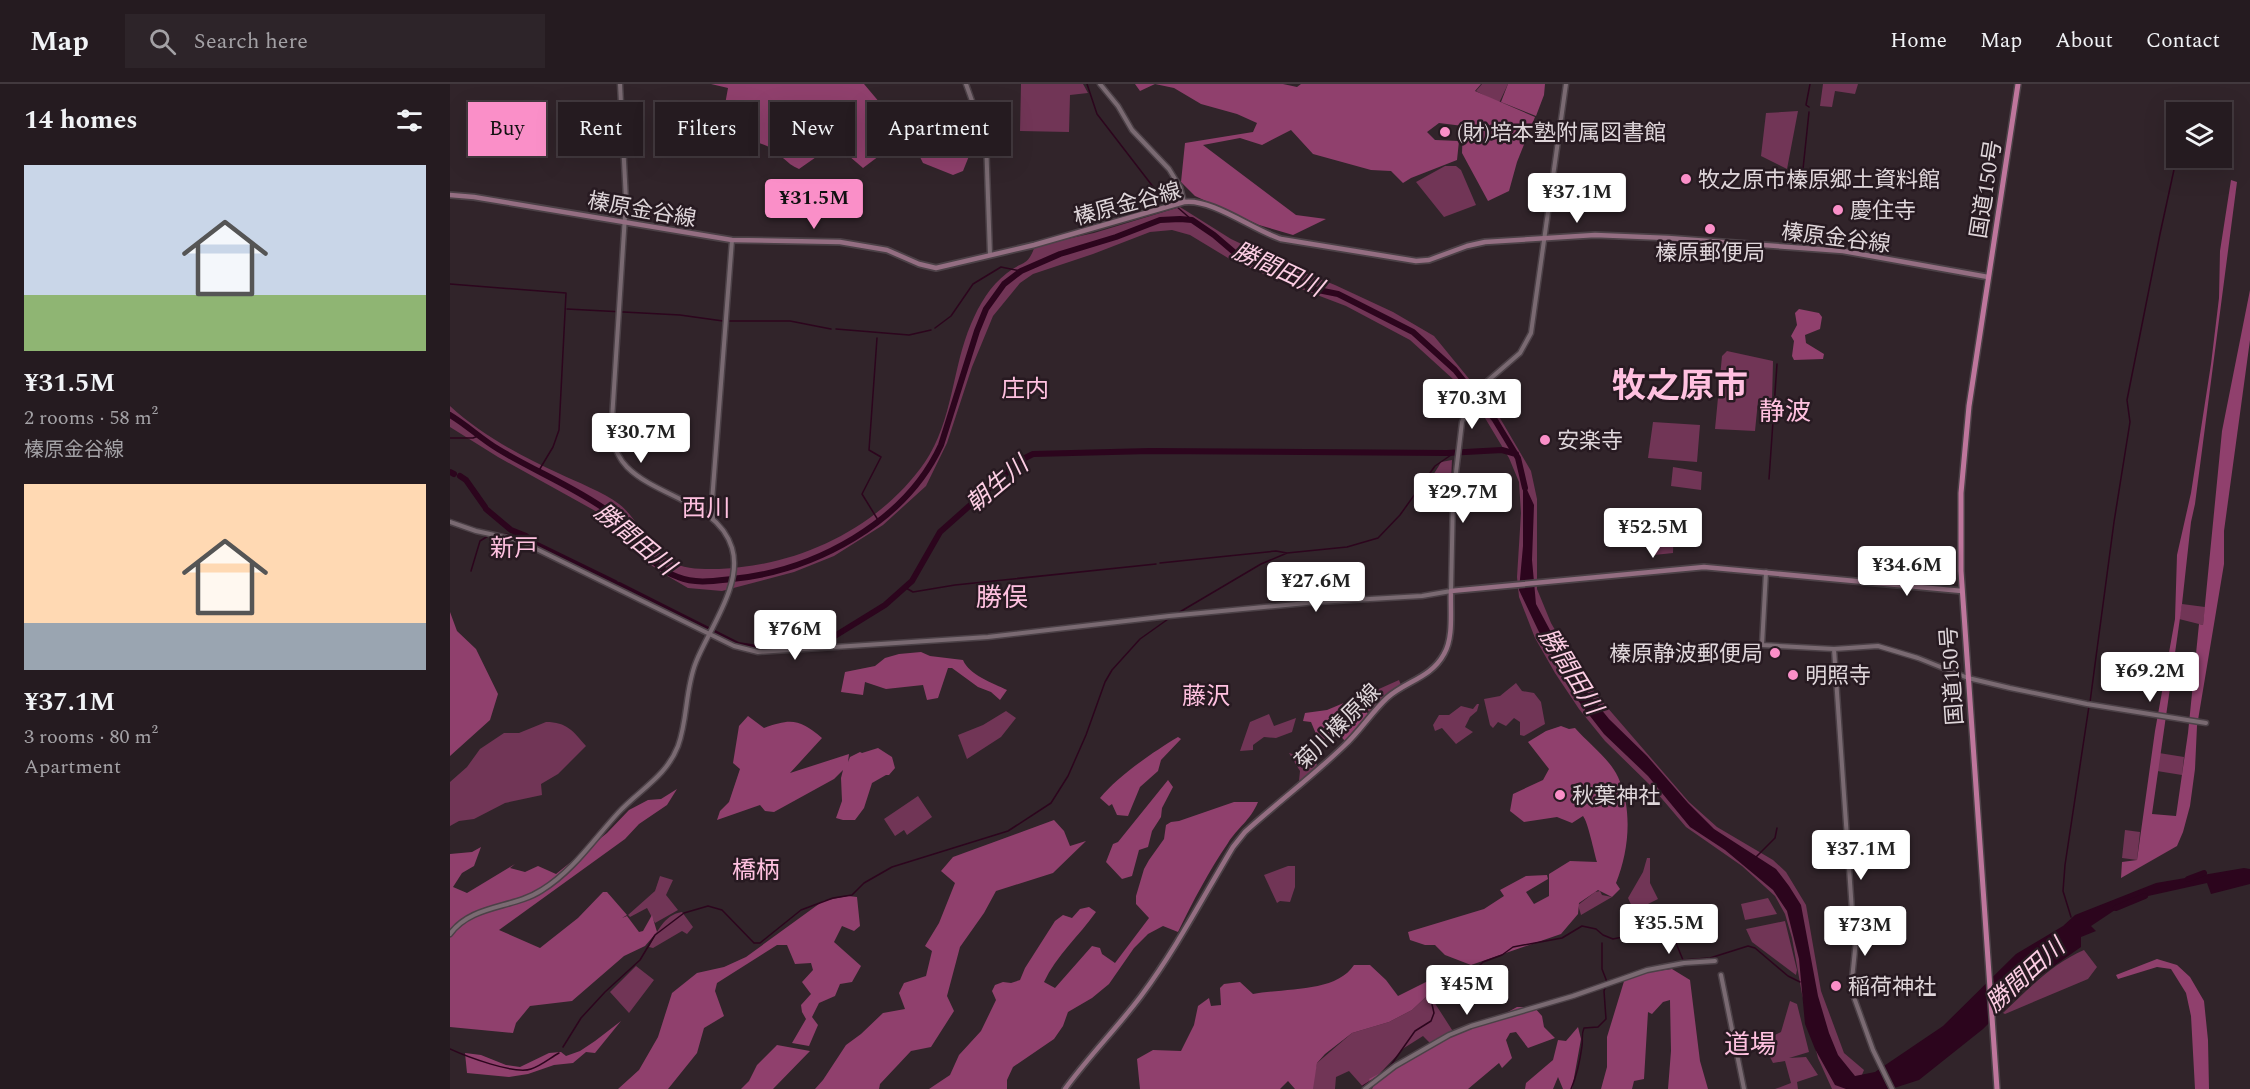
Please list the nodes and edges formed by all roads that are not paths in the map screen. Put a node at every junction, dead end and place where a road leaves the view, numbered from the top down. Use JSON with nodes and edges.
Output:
{"nodes":[{"id":1,"x":620,"y":84,"type":"edge"},
{"id":2,"x":966,"y":84,"type":"edge"},
{"id":3,"x":1100,"y":84,"type":"edge"},
{"id":4,"x":1566,"y":84,"type":"edge"},
{"id":5,"x":2018,"y":84,"type":"edge"},
{"id":6,"x":450,"y":195,"type":"edge"},
{"id":7,"x":1184,"y":202,"type":"junction"},
{"id":8,"x":625,"y":224,"type":"junction"},
{"id":9,"x":1544,"y":237,"type":"junction"},
{"id":10,"x":732,"y":240,"type":"junction"},
{"id":11,"x":990,"y":255,"type":"junction"},
{"id":12,"x":1988,"y":277,"type":"junction"},
{"id":13,"x":713,"y":519,"type":"junction"},
{"id":14,"x":450,"y":522,"type":"edge"},
{"id":15,"x":1766,"y":572,"type":"junction"},
{"id":16,"x":1450,"y":591,"type":"junction"},
{"id":17,"x":1962,"y":591,"type":"junction"},
{"id":18,"x":709,"y":634,"type":"junction"},
{"id":19,"x":1834,"y":649,"type":"junction"},
{"id":20,"x":1968,"y":678,"type":"junction"},
{"id":21,"x":2206,"y":723,"type":"dead end"},
{"id":22,"x":450,"y":934,"type":"edge"},
{"id":23,"x":1716,"y":961,"type":"dead end"},
{"id":24,"x":1721,"y":975,"type":"dead end"},
{"id":25,"x":1065,"y":1089,"type":"edge"},
{"id":26,"x":1365,"y":1089,"type":"edge"},
{"id":27,"x":1744,"y":1089,"type":"edge"},
{"id":28,"x":1892,"y":1089,"type":"edge"},
{"id":29,"x":1997,"y":1089,"type":"edge"}],
"edges":[{"from":1,"to":8,"type":"street"},
{"from":2,"to":11,"type":"street"},
{"from":3,"to":7,"type":"street"},
{"from":4,"to":9,"type":"street"},
{"from":5,"to":12,"type":"highway","name":"国道150号"},
{"from":6,"to":8,"type":"main road","name":"榛原金谷線"},
{"from":7,"to":9,"type":"main road","name":"榛原金谷線"},
{"from":7,"to":11,"type":"main road","name":"榛原金谷線"},
{"from":8,"to":10,"type":"main road","name":"榛原金谷線"},
{"from":8,"to":13,"type":"street"},
{"from":9,"to":12,"type":"main road","name":"榛原金谷線"},
{"from":9,"to":16,"type":"street"},
{"from":10,"to":11,"type":"main road","name":"榛原金谷線"},
{"from":10,"to":13,"type":"street"},
{"from":12,"to":17,"type":"highway","name":"国道150号"},
{"from":13,"to":18,"type":"street"},
{"from":14,"to":18,"type":"street"},
{"from":15,"to":16,"type":"main road"},
{"from":15,"to":17,"type":"main road"},
{"from":15,"to":19,"type":"street"},
{"from":16,"to":18,"type":"street"},
{"from":16,"to":25,"type":"main road","name":"菊川榛原線"},
{"from":17,"to":20,"type":"highway","name":"国道150号"},
{"from":18,"to":22,"type":"street"},
{"from":19,"to":20,"type":"street"},
{"from":19,"to":28,"type":"street"},
{"from":20,"to":21,"type":"street"},
{"from":20,"to":29,"type":"highway","name":"国道150号"},
{"from":23,"to":26,"type":"street"},
{"from":24,"to":27,"type":"street"}]}
